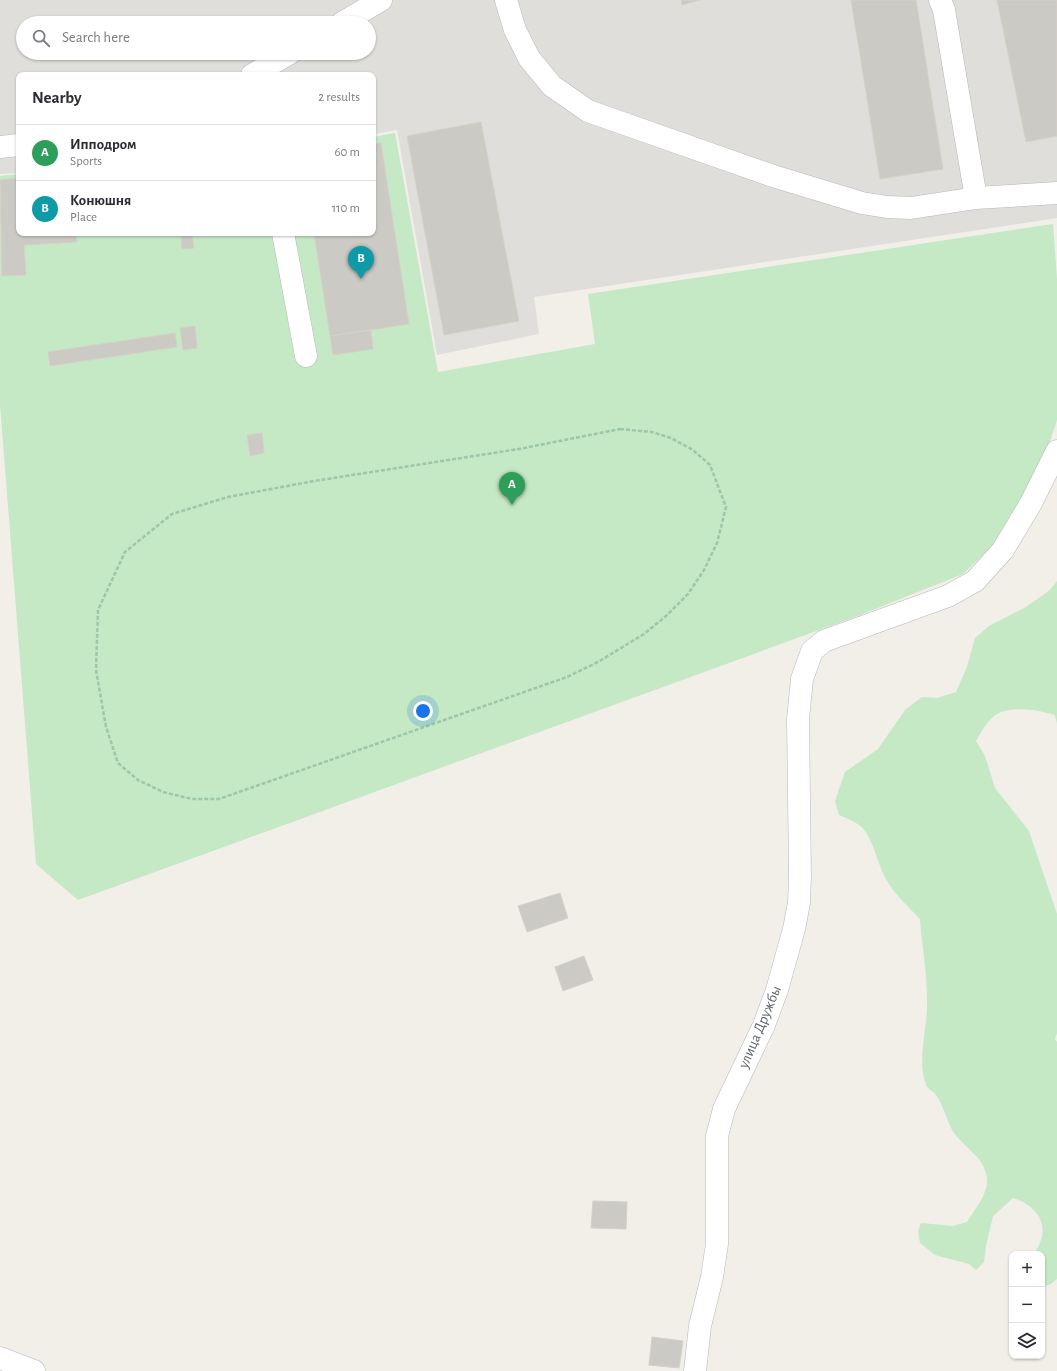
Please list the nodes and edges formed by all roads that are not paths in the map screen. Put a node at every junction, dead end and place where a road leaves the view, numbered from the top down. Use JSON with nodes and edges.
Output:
{"nodes":[{"id":1,"x":381,"y":0,"type":"edge"},
{"id":2,"x":506,"y":0,"type":"edge"},
{"id":3,"x":940,"y":0,"type":"edge"},
{"id":4,"x":354,"y":16,"type":"edge"},
{"id":5,"x":278,"y":60,"type":"edge"},
{"id":6,"x":258,"y":72,"type":"edge"},
{"id":7,"x":16,"y":145,"type":"edge"},
{"id":8,"x":0,"y":147,"type":"edge"},
{"id":9,"x":1057,"y":193,"type":"edge"},
{"id":10,"x":976,"y":198,"type":"junction"},
{"id":11,"x":284,"y":236,"type":"edge"},
{"id":12,"x":306,"y":356,"type":"dead end"},
{"id":13,"x":1057,"y":451,"type":"edge"},
{"id":14,"x":0,"y":1358,"type":"edge"},
{"id":15,"x":34,"y":1371,"type":"edge"},
{"id":16,"x":695,"y":1371,"type":"edge"}],
"edges":[{"from":1,"to":4,"type":"street"},
{"from":2,"to":10,"type":"street"},
{"from":3,"to":10,"type":"street"},
{"from":5,"to":6,"type":"street"},
{"from":7,"to":8,"type":"street"},
{"from":9,"to":10,"type":"street"},
{"from":11,"to":12,"type":"street"},
{"from":13,"to":16,"type":"street","name":"улица Дружбы"},
{"from":14,"to":15,"type":"street"}]}
